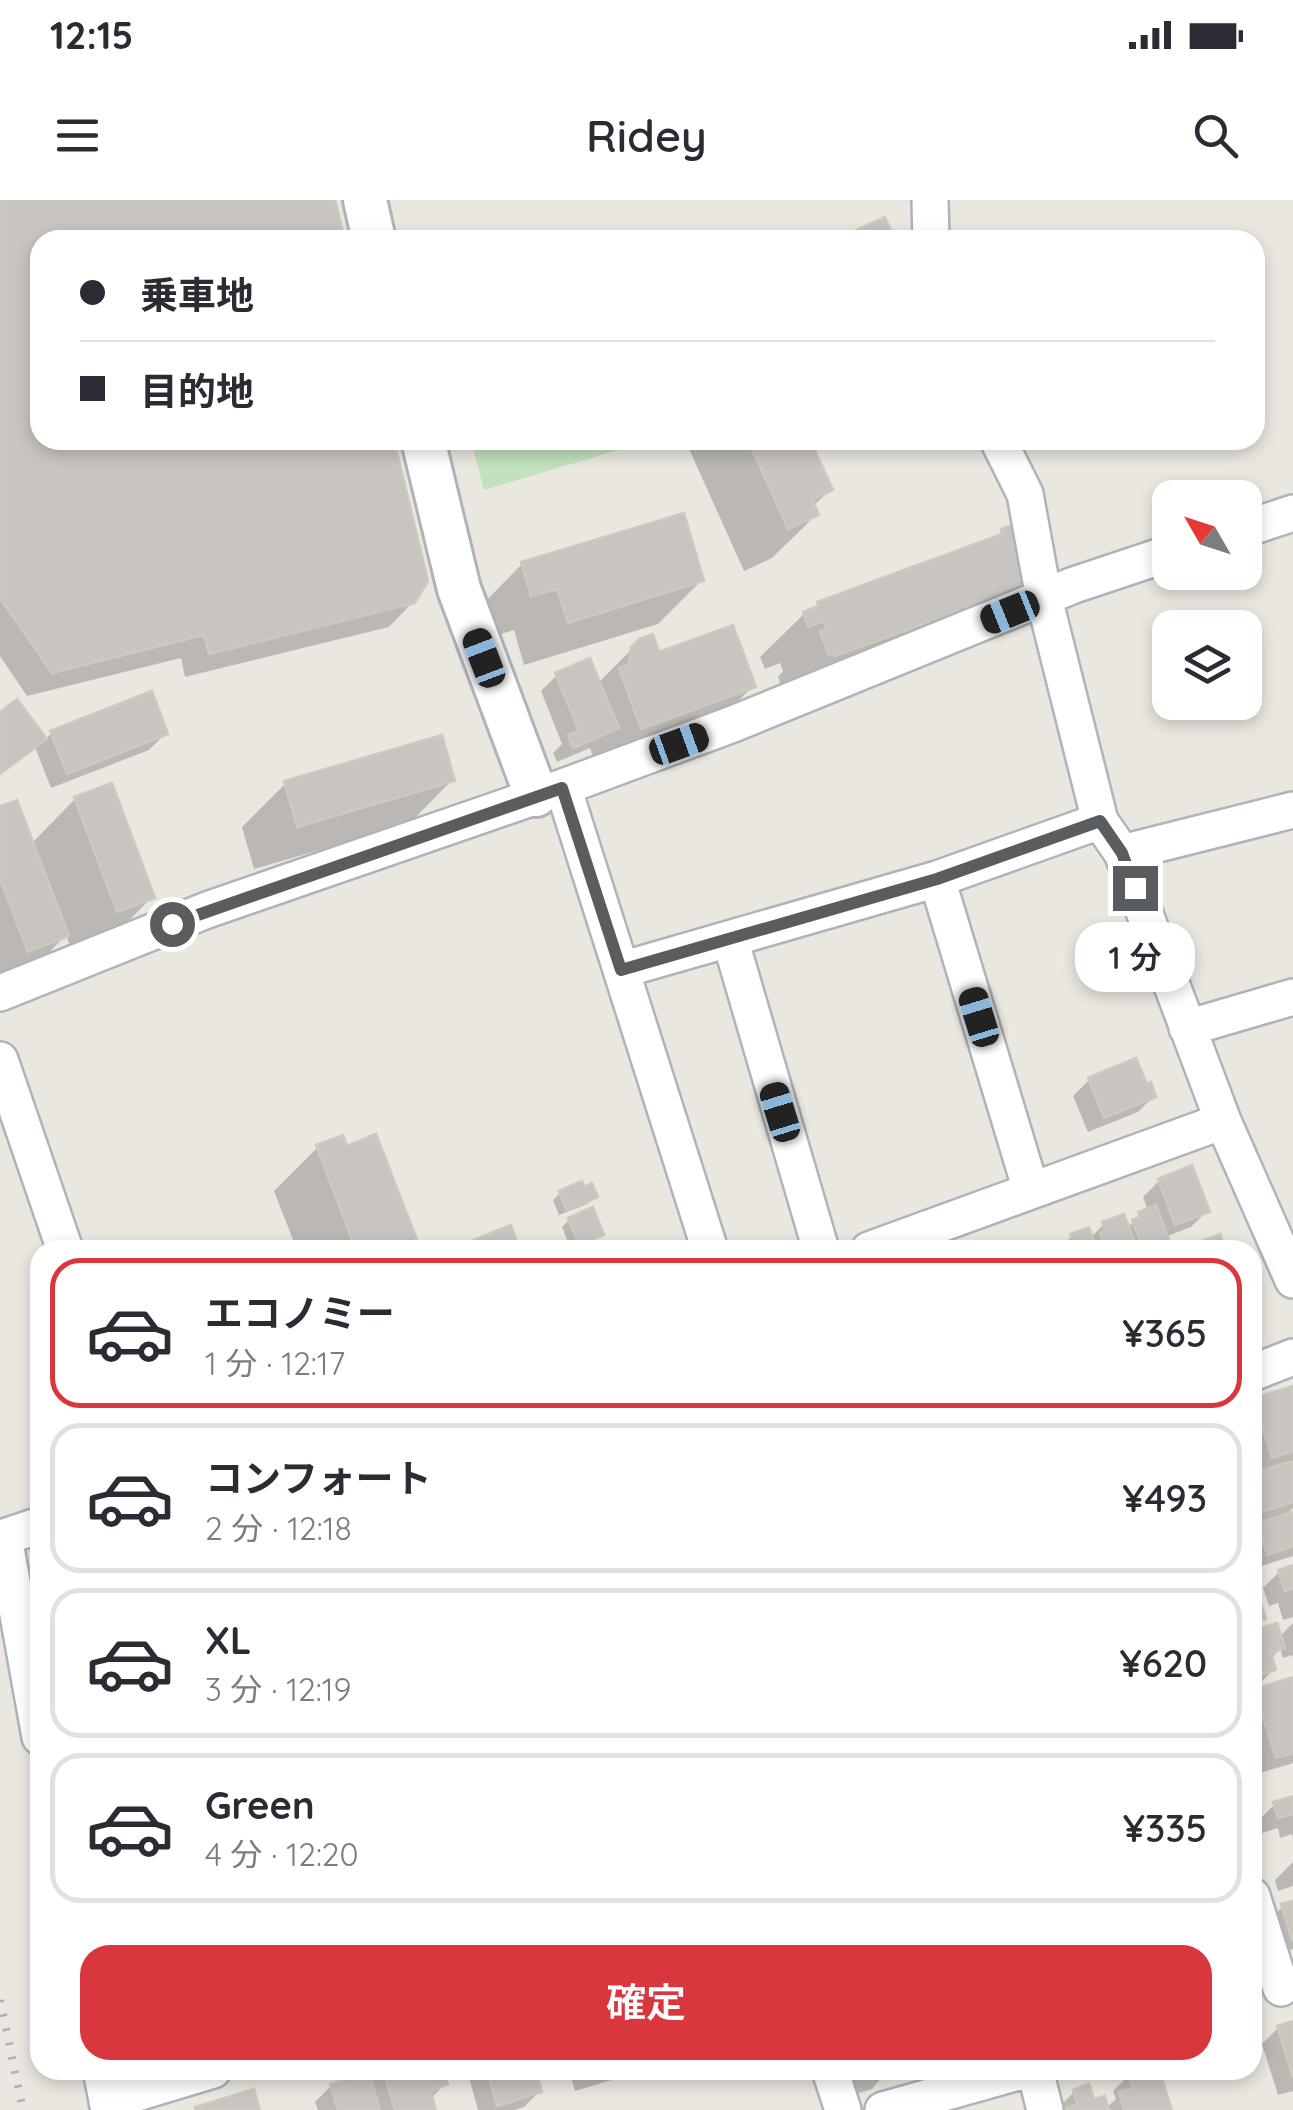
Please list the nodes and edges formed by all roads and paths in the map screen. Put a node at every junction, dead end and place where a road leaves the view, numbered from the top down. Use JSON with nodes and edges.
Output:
{"nodes":[{"id":1,"x":364,"y":200,"type":"edge"},
{"id":2,"x":930,"y":200,"type":"edge"},
{"id":3,"x":372,"y":230,"type":"edge"},
{"id":4,"x":931,"y":230,"type":"edge"},
{"id":5,"x":425,"y":450,"type":"edge"},
{"id":6,"x":1003,"y":450,"type":"edge"},
{"id":7,"x":1293,"y":513,"type":"edge"},
{"id":8,"x":1262,"y":523,"type":"edge"},
{"id":9,"x":1152,"y":559,"type":"edge"},
{"id":10,"x":1044,"y":598,"type":"junction"},
{"id":11,"x":549,"y":791,"type":"junction"},
{"id":12,"x":1293,"y":810,"type":"edge"},
{"id":13,"x":1100,"y":821,"type":"junction"},
{"id":14,"x":1122,"y":853,"type":"junction"},
{"id":15,"x":937,"y":879,"type":"junction"},
{"id":16,"x":730,"y":939,"type":"junction"},
{"id":17,"x":621,"y":970,"type":"junction"},
{"id":18,"x":0,"y":992,"type":"edge"},
{"id":19,"x":1293,"y":997,"type":"edge"},
{"id":20,"x":1186,"y":1028,"type":"junction"},
{"id":21,"x":0,"y":1060,"type":"edge"},
{"id":22,"x":1222,"y":1120,"type":"junction"},
{"id":23,"x":1032,"y":1190,"type":"junction"},
{"id":24,"x":62,"y":1240,"type":"edge"},
{"id":25,"x":707,"y":1240,"type":"edge"},
{"id":26,"x":818,"y":1240,"type":"edge"},
{"id":27,"x":896,"y":1240,"type":"edge"},
{"id":28,"x":1293,"y":1280,"type":"edge"},
{"id":29,"x":1293,"y":1358,"type":"edge"},
{"id":30,"x":1262,"y":1370,"type":"edge"},
{"id":31,"x":30,"y":1529,"type":"edge"},
{"id":32,"x":30,"y":1682,"type":"edge"},
{"id":33,"x":1262,"y":1935,"type":"edge"},
{"id":34,"x":1276,"y":1990,"type":"edge"},
{"id":35,"x":168,"y":2080,"type":"edge"},
{"id":36,"x":834,"y":2080,"type":"edge"},
{"id":37,"x":990,"y":2080,"type":"edge"},
{"id":38,"x":1038,"y":2080,"type":"edge"},
{"id":39,"x":105,"y":2094,"type":"edge"},
{"id":40,"x":844,"y":2110,"type":"edge"},
{"id":41,"x":883,"y":2110,"type":"edge"},
{"id":42,"x":1046,"y":2110,"type":"edge"}],
"edges":[{"from":1,"to":3,"type":"street"},
{"from":2,"to":4,"type":"street"},
{"from":5,"to":11,"type":"street"},
{"from":6,"to":10,"type":"street"},
{"from":7,"to":8,"type":"street"},
{"from":9,"to":10,"type":"street"},
{"from":10,"to":11,"type":"street"},
{"from":10,"to":13,"type":"street"},
{"from":11,"to":17,"type":"street"},
{"from":11,"to":18,"type":"street"},
{"from":12,"to":14,"type":"street"},
{"from":13,"to":14,"type":"street"},
{"from":13,"to":15,"type":"street"},
{"from":14,"to":20,"type":"street"},
{"from":15,"to":16,"type":"street"},
{"from":15,"to":23,"type":"street"},
{"from":16,"to":17,"type":"street"},
{"from":16,"to":26,"type":"street"},
{"from":17,"to":25,"type":"street"},
{"from":19,"to":20,"type":"street"},
{"from":20,"to":22,"type":"street"},
{"from":21,"to":24,"type":"street"},
{"from":22,"to":23,"type":"street"},
{"from":22,"to":28,"type":"street"},
{"from":23,"to":27,"type":"street"},
{"from":29,"to":30,"type":"street"},
{"from":31,"to":32,"type":"street"},
{"from":33,"to":34,"type":"street"},
{"from":35,"to":39,"type":"street"},
{"from":36,"to":40,"type":"street"},
{"from":37,"to":41,"type":"street"},
{"from":38,"to":42,"type":"street"}]}
